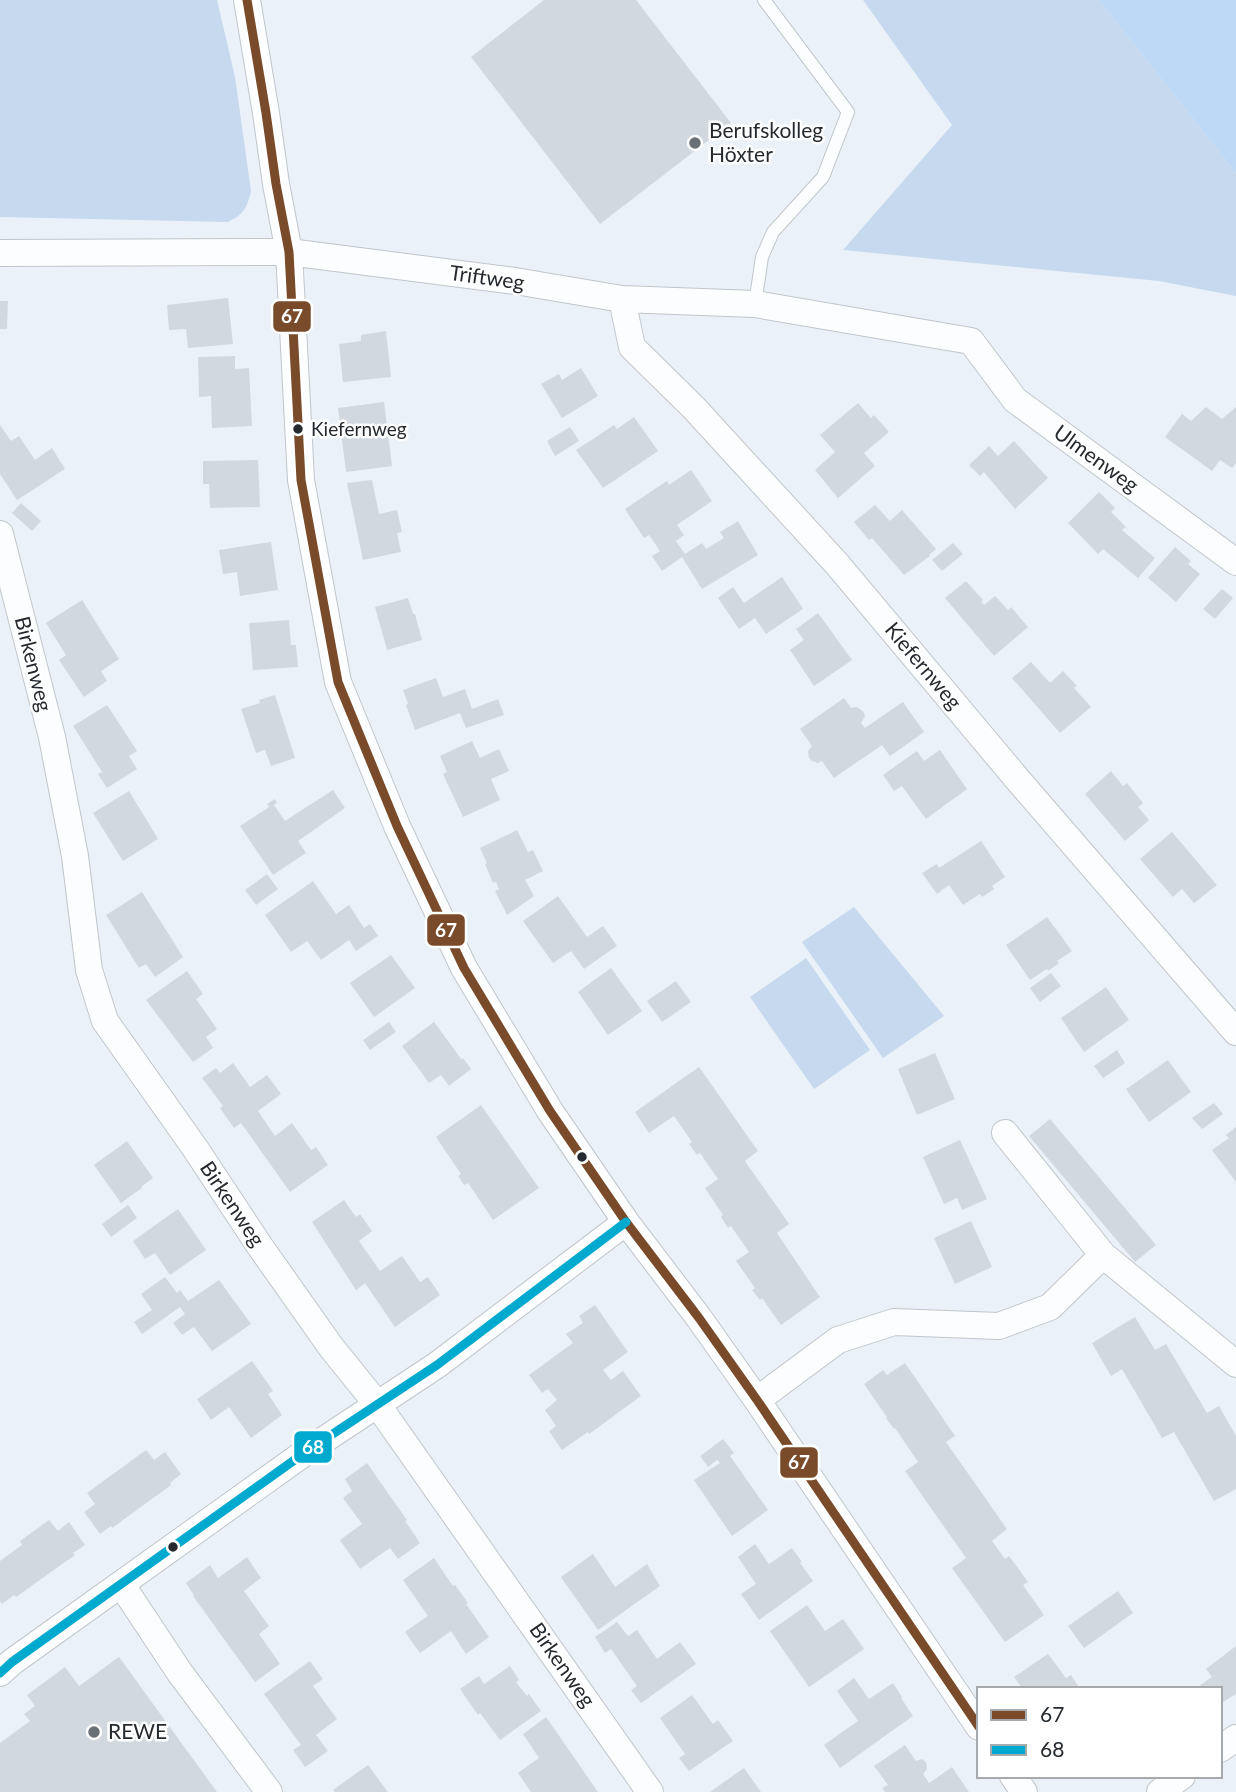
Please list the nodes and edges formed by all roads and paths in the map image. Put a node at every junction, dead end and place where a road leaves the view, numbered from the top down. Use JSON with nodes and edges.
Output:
{"nodes":[{"id":1,"x":247,"y":0,"type":"edge"},
{"id":2,"x":764,"y":0,"type":"edge"},
{"id":3,"x":289,"y":252,"type":"junction"},
{"id":4,"x":0,"y":253,"type":"edge"},
{"id":5,"x":622,"y":299,"type":"junction"},
{"id":6,"x":755,"y":304,"type":"junction"},
{"id":7,"x":971,"y":341,"type":"joint"},
{"id":8,"x":0,"y":534,"type":"edge"},
{"id":9,"x":1236,"y":562,"type":"edge"},
{"id":10,"x":1236,"y":1032,"type":"edge"},
{"id":11,"x":1005,"y":1133,"type":"dead end"},
{"id":12,"x":626,"y":1222,"type":"junction"},
{"id":13,"x":1103,"y":1255,"type":"junction"},
{"id":14,"x":1236,"y":1364,"type":"edge"},
{"id":15,"x":757,"y":1401,"type":"junction"},
{"id":16,"x":377,"y":1404,"type":"junction"},
{"id":17,"x":121,"y":1584,"type":"junction"},
{"id":18,"x":0,"y":1673,"type":"edge"},
{"id":19,"x":977,"y":1724,"type":"edge"},
{"id":20,"x":1179,"y":1778,"type":"edge"},
{"id":21,"x":269,"y":1792,"type":"edge"},
{"id":22,"x":650,"y":1792,"type":"edge"},
{"id":23,"x":1160,"y":1792,"type":"edge"}],
"edges":[{"from":1,"to":3,"type":"street"},
{"from":2,"to":6,"type":"lane"},
{"from":3,"to":4,"type":"street","name":"Triftweg"},
{"from":3,"to":5,"type":"street","name":"Triftweg"},
{"from":3,"to":12,"type":"street"},
{"from":5,"to":6,"type":"street","name":"Triftweg"},
{"from":5,"to":10,"type":"street","name":"Kiefernweg"},
{"from":6,"to":7,"type":"street","name":"Triftweg"},
{"from":7,"to":9,"type":"street","name":"Ulmenweg"},
{"from":8,"to":16,"type":"street","name":"Birkenweg"},
{"from":11,"to":13,"type":"street"},
{"from":12,"to":15,"type":"street"},
{"from":12,"to":16,"type":"street"},
{"from":13,"to":14,"type":"street"},
{"from":13,"to":15,"type":"street"},
{"from":15,"to":19,"type":"street"},
{"from":16,"to":17,"type":"street"},
{"from":16,"to":22,"type":"street","name":"Birkenweg"},
{"from":17,"to":18,"type":"street"},
{"from":17,"to":21,"type":"street"},
{"from":20,"to":23,"type":"street"}]}
